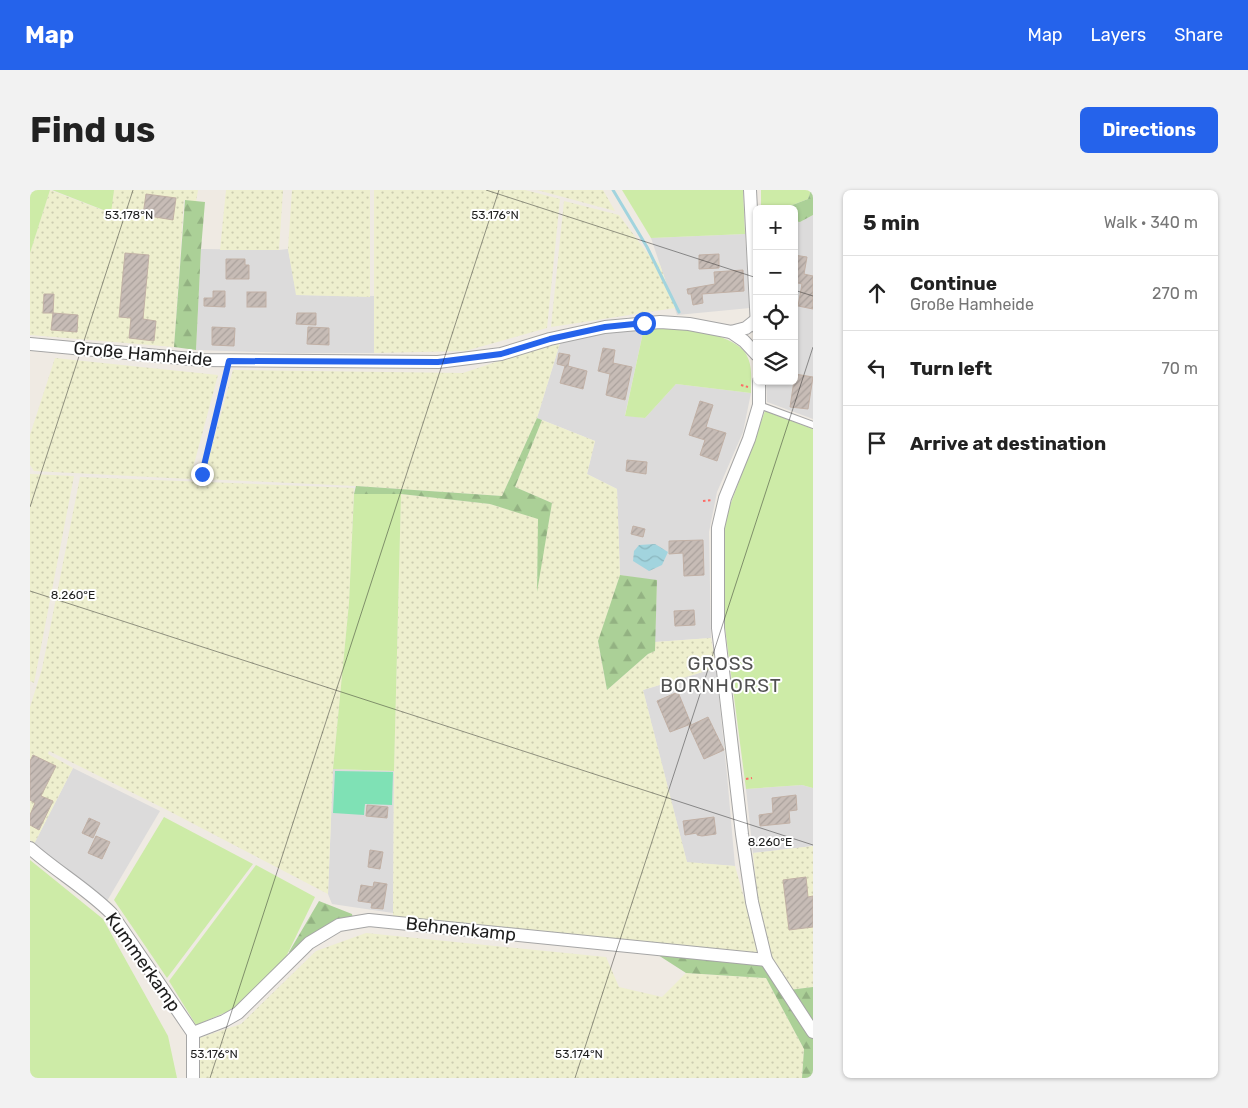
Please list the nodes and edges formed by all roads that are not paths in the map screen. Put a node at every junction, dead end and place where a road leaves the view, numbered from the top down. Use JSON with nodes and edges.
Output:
{"nodes":[{"id":1,"x":750,"y":190,"type":"edge"},
{"id":2,"x":755,"y":295,"type":"edge"},
{"id":3,"x":753,"y":322,"type":"edge"},
{"id":4,"x":731,"y":332,"type":"junction"},
{"id":5,"x":30,"y":344,"type":"edge"},
{"id":6,"x":753,"y":351,"type":"edge"},
{"id":7,"x":759,"y":385,"type":"edge"},
{"id":8,"x":760,"y":405,"type":"junction"},
{"id":9,"x":813,"y":425,"type":"edge"},
{"id":10,"x":30,"y":848,"type":"edge"},
{"id":11,"x":766,"y":960,"type":"junction"},
{"id":12,"x":813,"y":1032,"type":"edge"},
{"id":13,"x":193,"y":1033,"type":"junction"},
{"id":14,"x":193,"y":1078,"type":"edge"}],
"edges":[{"from":1,"to":2,"type":"street"},
{"from":3,"to":4,"type":"street"},
{"from":4,"to":5,"type":"street","name":"Große Hamheide"},
{"from":4,"to":6,"type":"street","name":"Große Hamheide"},
{"from":7,"to":8,"type":"street"},
{"from":8,"to":9,"type":"lane"},
{"from":8,"to":11,"type":"street"},
{"from":10,"to":13,"type":"street","name":"Kummerkamp"},
{"from":11,"to":12,"type":"street"},
{"from":11,"to":13,"type":"street","name":"Behnenkamp"},
{"from":13,"to":14,"type":"street"}]}
